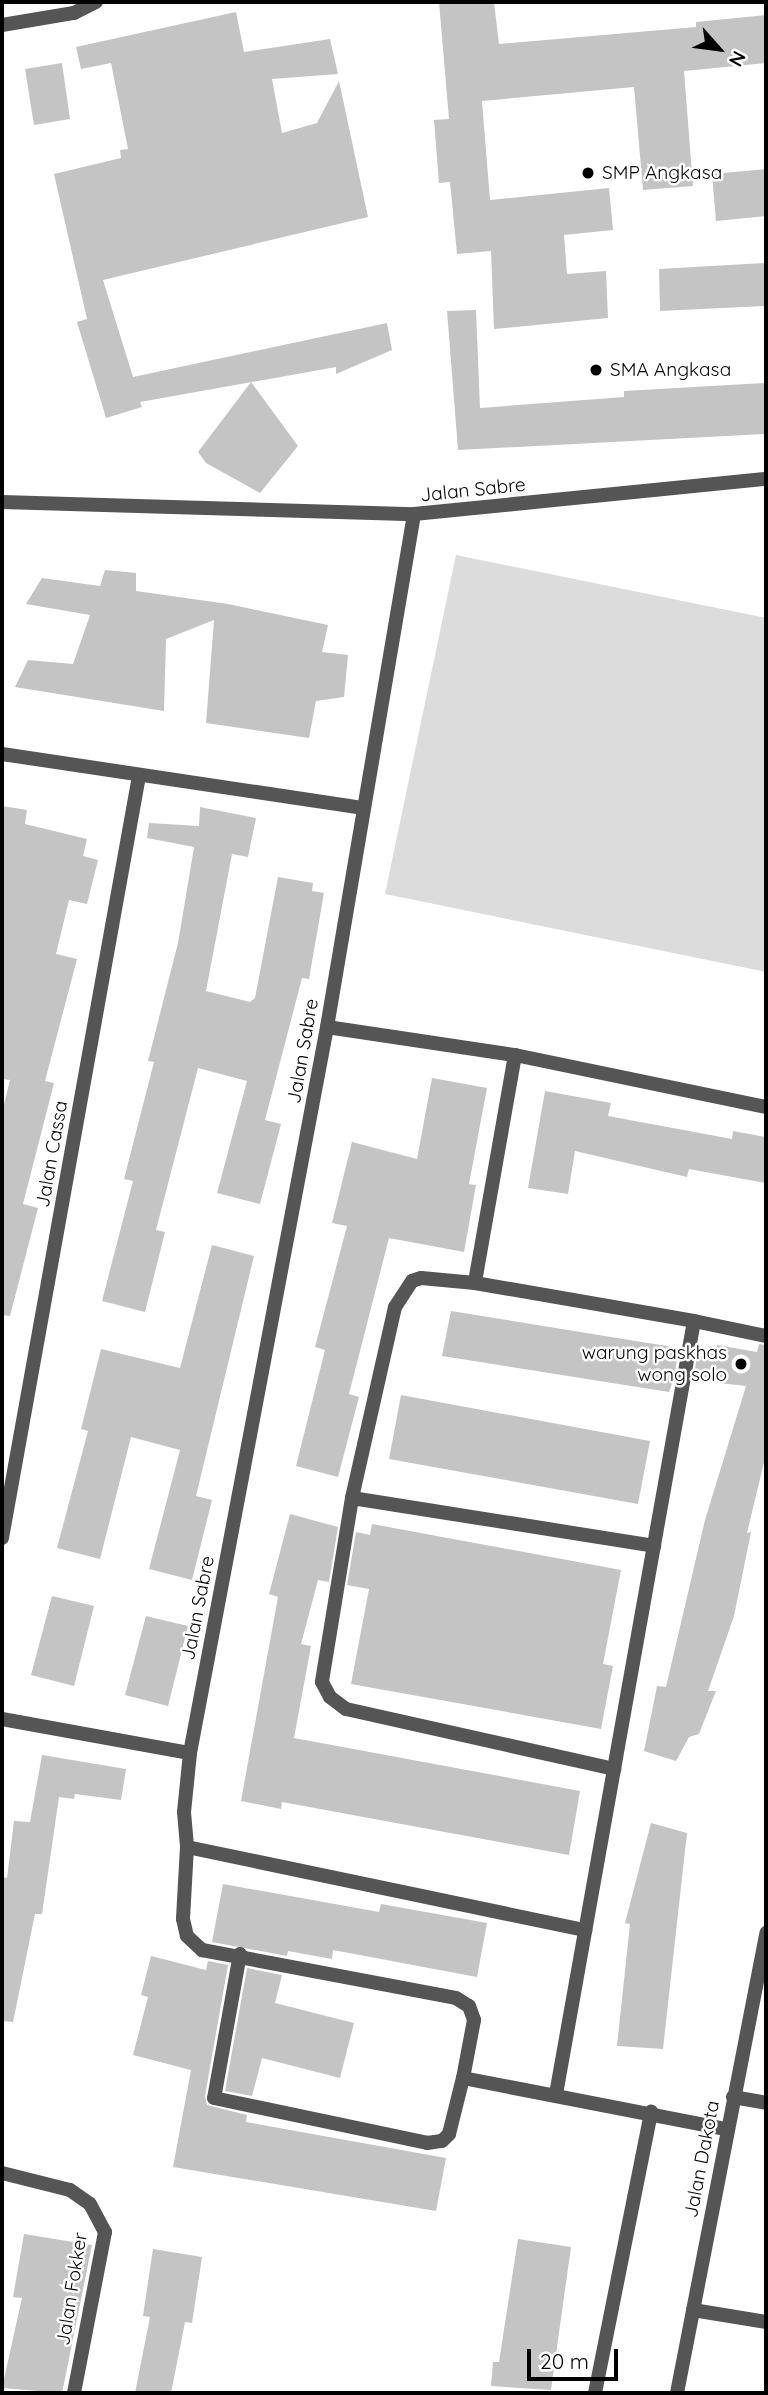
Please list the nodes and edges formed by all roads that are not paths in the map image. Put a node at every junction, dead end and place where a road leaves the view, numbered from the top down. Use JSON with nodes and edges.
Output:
{"nodes":[{"id":1,"x":96,"y":2,"type":"edge"},
{"id":2,"x":2,"y":25,"type":"edge"},
{"id":3,"x":766,"y":479,"type":"edge"},
{"id":4,"x":3,"y":497,"type":"edge"},
{"id":5,"x":414,"y":514,"type":"junction"},
{"id":6,"x":2,"y":754,"type":"edge"},
{"id":7,"x":139,"y":776,"type":"junction"},
{"id":8,"x":364,"y":808,"type":"junction"},
{"id":9,"x":327,"y":1027,"type":"junction"},
{"id":10,"x":515,"y":1055,"type":"junction"},
{"id":11,"x":766,"y":1107,"type":"edge"},
{"id":12,"x":475,"y":1283,"type":"junction"},
{"id":13,"x":694,"y":1321,"type":"junction"},
{"id":14,"x":766,"y":1336,"type":"edge"},
{"id":15,"x":352,"y":1498,"type":"junction"},
{"id":16,"x":2,"y":1538,"type":"edge"},
{"id":17,"x":654,"y":1546,"type":"junction"},
{"id":18,"x":2,"y":1719,"type":"edge"},
{"id":19,"x":190,"y":1753,"type":"junction"},
{"id":20,"x":614,"y":1769,"type":"junction"},
{"id":21,"x":187,"y":1847,"type":"junction"},
{"id":22,"x":585,"y":1930,"type":"junction"},
{"id":23,"x":766,"y":1933,"type":"edge"},
{"id":24,"x":240,"y":1954,"type":"junction"},
{"id":25,"x":463,"y":2078,"type":"junction"},
{"id":26,"x":556,"y":2094,"type":"junction"},
{"id":27,"x":733,"y":2097,"type":"junction"},
{"id":28,"x":766,"y":2103,"type":"edge"},
{"id":29,"x":651,"y":2112,"type":"junction"},
{"id":30,"x":726,"y":2129,"type":"junction"},
{"id":31,"x":2,"y":2172,"type":"edge"},
{"id":32,"x":693,"y":2310,"type":"junction"},
{"id":33,"x":766,"y":2322,"type":"edge"},
{"id":34,"x":74,"y":2393,"type":"edge"},
{"id":35,"x":595,"y":2393,"type":"edge"},
{"id":36,"x":677,"y":2393,"type":"edge"}],
"edges":[{"from":1,"to":2,"type":"street"},
{"from":3,"to":5,"type":"street","name":"Jalan Sabre"},
{"from":4,"to":5,"type":"street"},
{"from":5,"to":8,"type":"street","name":"Jalan Sabre"},
{"from":6,"to":7,"type":"street"},
{"from":7,"to":8,"type":"street"},
{"from":7,"to":16,"type":"street","name":"Jalan Cassa"},
{"from":8,"to":9,"type":"street","name":"Jalan Sabre"},
{"from":9,"to":10,"type":"street"},
{"from":9,"to":19,"type":"street","name":"Jalan Sabre"},
{"from":10,"to":11,"type":"street"},
{"from":10,"to":12,"type":"street"},
{"from":12,"to":13,"type":"street"},
{"from":12,"to":15,"type":"street"},
{"from":13,"to":14,"type":"street"},
{"from":13,"to":17,"type":"street"},
{"from":15,"to":17,"type":"street"},
{"from":15,"to":20,"type":"street"},
{"from":17,"to":20,"type":"street"},
{"from":18,"to":19,"type":"street"},
{"from":19,"to":21,"type":"street","name":"Jalan Sabre"},
{"from":20,"to":22,"type":"street"},
{"from":21,"to":22,"type":"street"},
{"from":21,"to":24,"type":"street","name":"Jalan Sabre"},
{"from":22,"to":26,"type":"street"},
{"from":23,"to":27,"type":"street","name":"Jalan Dakota"},
{"from":24,"to":25,"type":"street","name":"Jalan Sabre"},
{"from":24,"to":25,"type":"street"},
{"from":25,"to":26,"type":"street"},
{"from":26,"to":29,"type":"street"},
{"from":27,"to":28,"type":"street"},
{"from":27,"to":30,"type":"street","name":"Jalan Dakota"},
{"from":29,"to":30,"type":"street"},
{"from":29,"to":35,"type":"street"},
{"from":30,"to":32,"type":"street","name":"Jalan Dakota"},
{"from":31,"to":34,"type":"street","name":"Jalan Fokker"},
{"from":32,"to":33,"type":"street"},
{"from":32,"to":36,"type":"street","name":"Jalan Dakota"}]}
